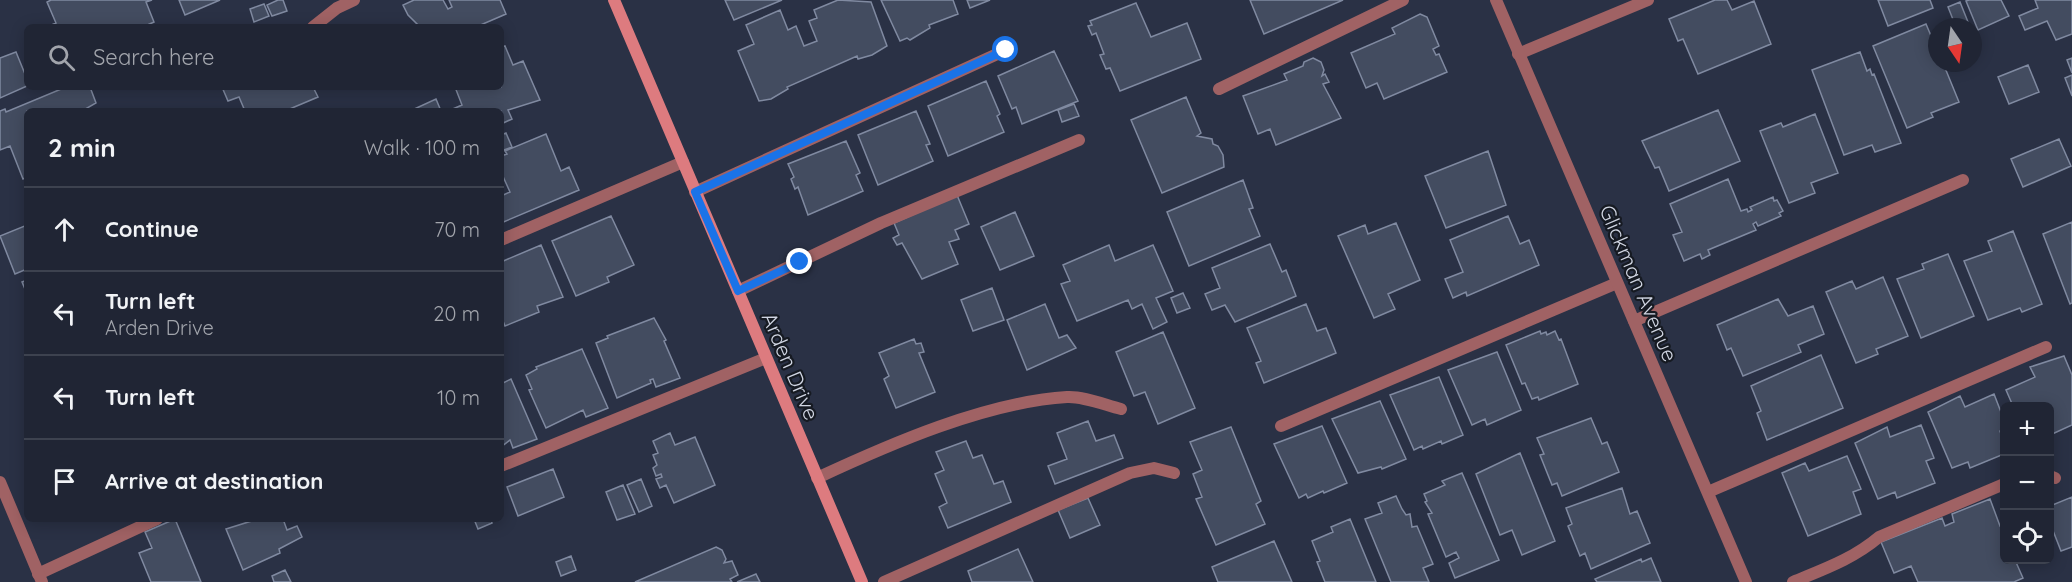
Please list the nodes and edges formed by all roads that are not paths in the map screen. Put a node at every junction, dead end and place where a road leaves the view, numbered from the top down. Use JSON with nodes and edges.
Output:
{"nodes":[{"id":1,"x":354,"y":0,"type":"edge"},
{"id":2,"x":614,"y":0,"type":"edge"},
{"id":3,"x":1403,"y":0,"type":"edge"},
{"id":4,"x":1496,"y":0,"type":"edge"},
{"id":5,"x":1648,"y":0,"type":"edge"},
{"id":6,"x":317,"y":24,"type":"edge"},
{"id":7,"x":1006,"y":50,"type":"dead end"},
{"id":8,"x":1518,"y":54,"type":"junction"},
{"id":9,"x":1219,"y":89,"type":"dead end"},
{"id":10,"x":1079,"y":140,"type":"dead end"},
{"id":11,"x":683,"y":162,"type":"junction"},
{"id":12,"x":1963,"y":180,"type":"dead end"},
{"id":13,"x":695,"y":192,"type":"junction"},
{"id":14,"x":504,"y":239,"type":"edge"},
{"id":15,"x":1617,"y":283,"type":"junction"},
{"id":16,"x":738,"y":291,"type":"junction"},
{"id":17,"x":1634,"y":321,"type":"junction"},
{"id":18,"x":2046,"y":347,"type":"dead end"},
{"id":19,"x":766,"y":358,"type":"junction"},
{"id":20,"x":1121,"y":409,"type":"dead end"},
{"id":21,"x":1281,"y":426,"type":"dead end"},
{"id":22,"x":504,"y":465,"type":"edge"},
{"id":23,"x":1174,"y":473,"type":"dead end"},
{"id":24,"x":817,"y":478,"type":"junction"},
{"id":25,"x":0,"y":482,"type":"edge"},
{"id":26,"x":2000,"y":486,"type":"edge"},
{"id":27,"x":1708,"y":492,"type":"junction"},
{"id":28,"x":151,"y":522,"type":"edge"},
{"id":29,"x":40,"y":578,"type":"edge"},
{"id":30,"x":862,"y":582,"type":"edge"},
{"id":31,"x":884,"y":582,"type":"edge"},
{"id":32,"x":1746,"y":582,"type":"edge"},
{"id":33,"x":1793,"y":582,"type":"edge"}],
"edges":[{"from":1,"to":6,"type":"street"},
{"from":2,"to":11,"type":"street","name":"Arden Drive"},
{"from":3,"to":9,"type":"street"},
{"from":4,"to":8,"type":"street","name":"Glickman Avenue"},
{"from":5,"to":8,"type":"street"},
{"from":7,"to":13,"type":"street"},
{"from":8,"to":15,"type":"street","name":"Glickman Avenue"},
{"from":10,"to":16,"type":"street"},
{"from":11,"to":13,"type":"street","name":"Arden Drive"},
{"from":11,"to":14,"type":"street"},
{"from":12,"to":17,"type":"street"},
{"from":13,"to":16,"type":"street","name":"Arden Drive"},
{"from":15,"to":17,"type":"street","name":"Glickman Avenue"},
{"from":15,"to":21,"type":"street"},
{"from":16,"to":19,"type":"street","name":"Arden Drive"},
{"from":17,"to":27,"type":"street","name":"Glickman Avenue"},
{"from":18,"to":27,"type":"street"},
{"from":19,"to":22,"type":"street"},
{"from":19,"to":24,"type":"street","name":"Arden Drive"},
{"from":20,"to":24,"type":"street"},
{"from":23,"to":31,"type":"street"},
{"from":24,"to":30,"type":"street","name":"Arden Drive"},
{"from":25,"to":29,"type":"street"},
{"from":26,"to":33,"type":"street"},
{"from":27,"to":32,"type":"street","name":"Glickman Avenue"},
{"from":28,"to":29,"type":"street"}]}
